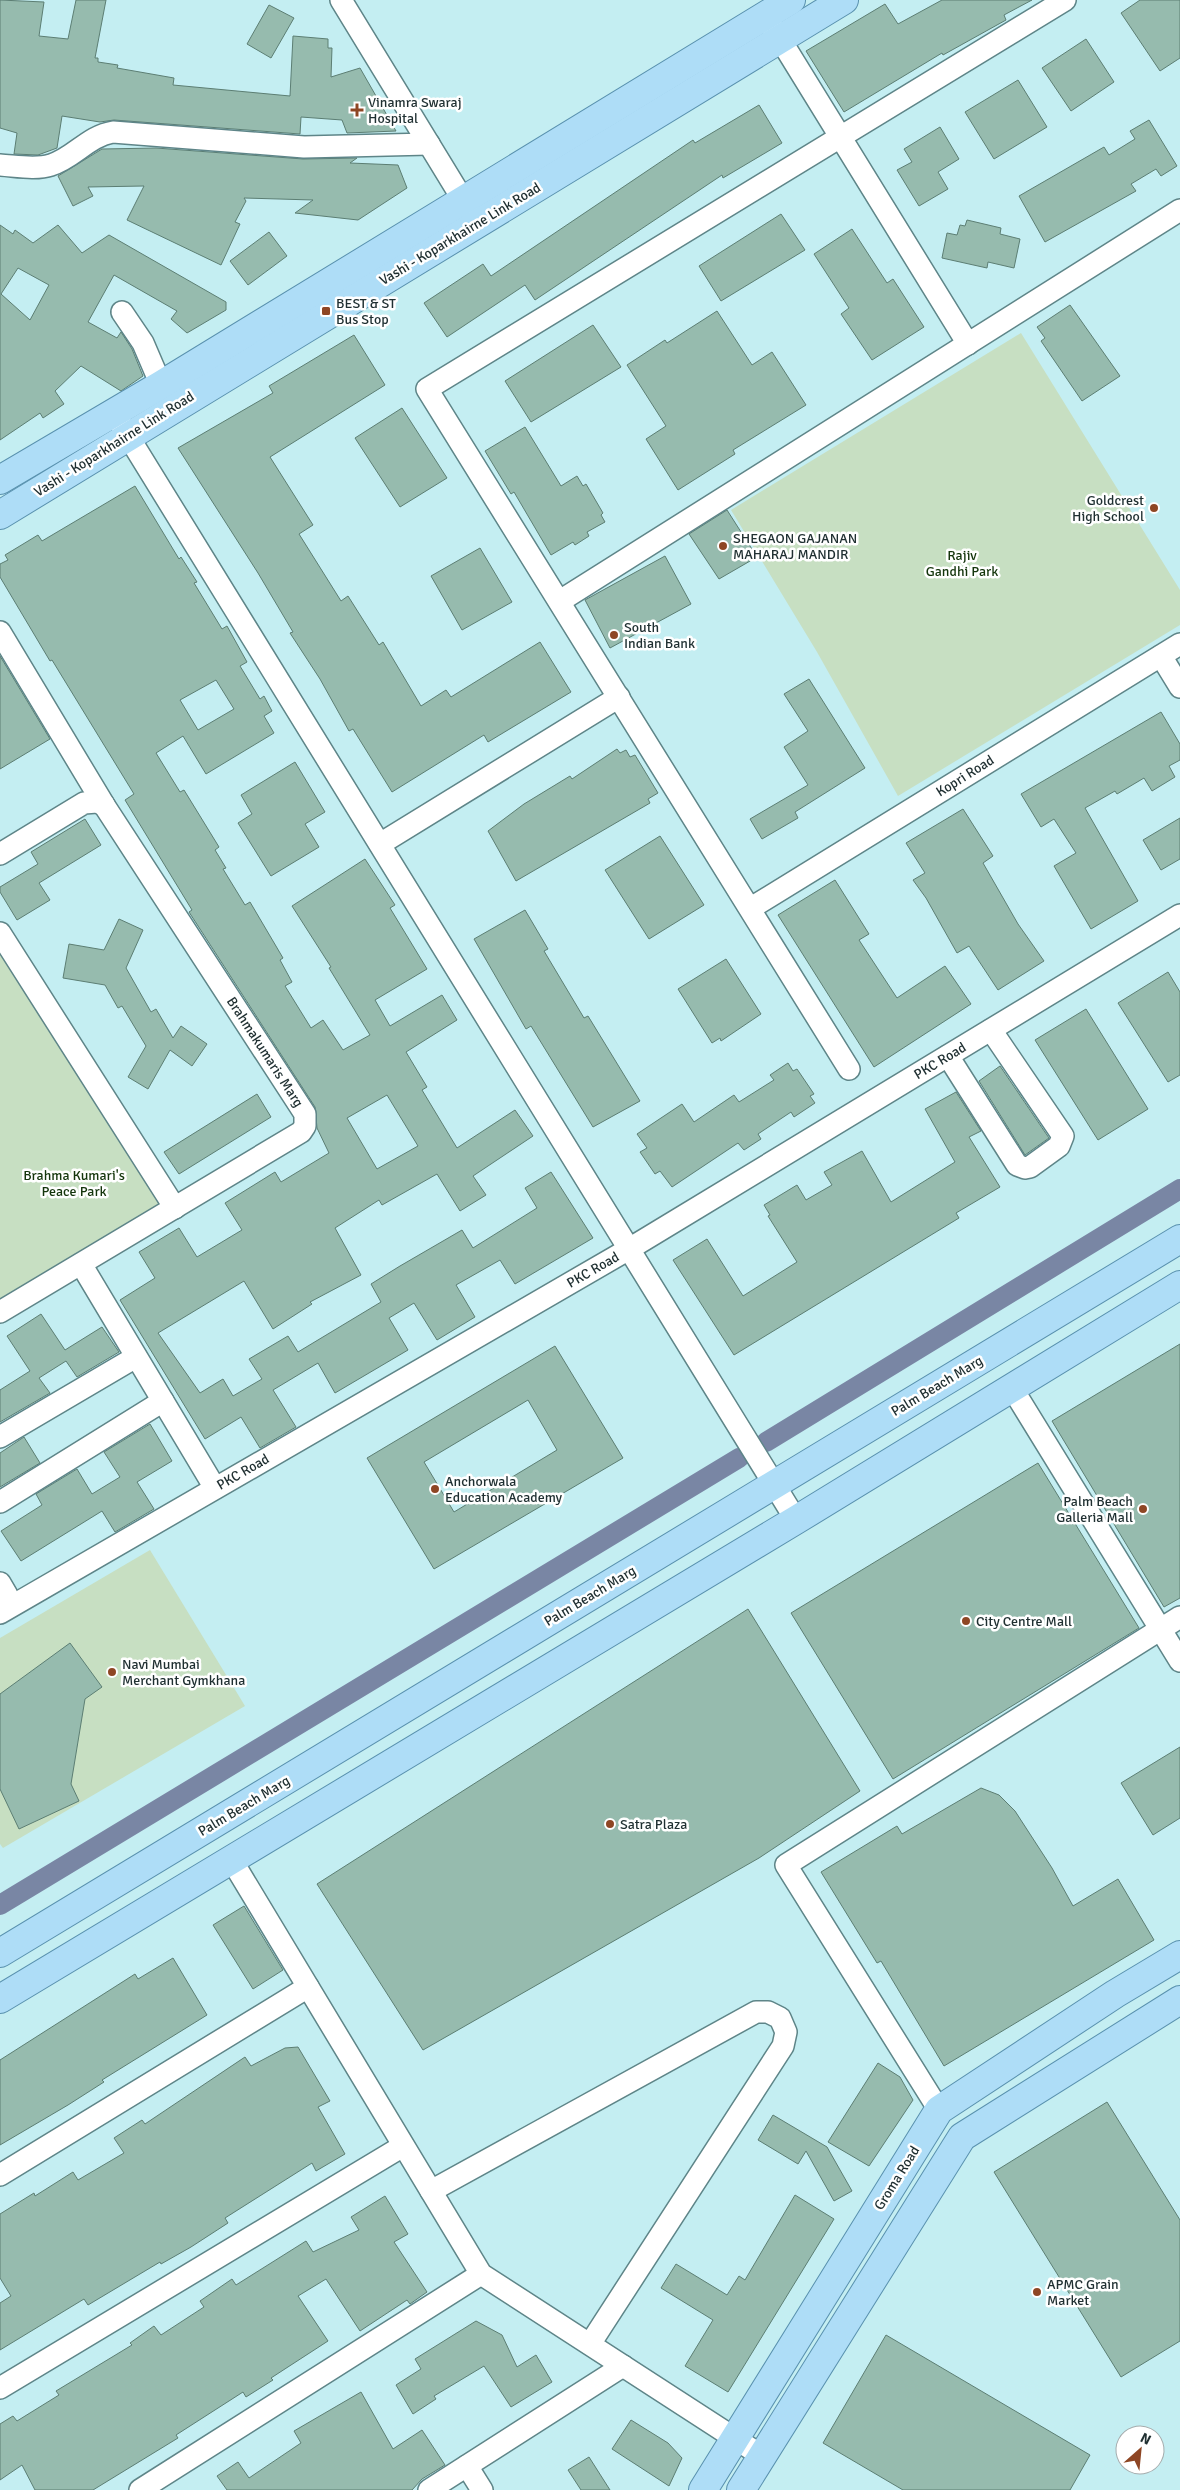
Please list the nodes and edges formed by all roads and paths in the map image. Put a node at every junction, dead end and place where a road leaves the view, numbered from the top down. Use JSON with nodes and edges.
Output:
{"nodes":[{"id":1,"x":342,"y":0,"type":"edge"},
{"id":2,"x":790,"y":0,"type":"edge"},
{"id":3,"x":844,"y":0,"type":"edge"},
{"id":4,"x":1066,"y":0,"type":"edge"},
{"id":5,"x":766,"y":15,"type":"junction"},
{"id":6,"x":780,"y":39,"type":"junction"},
{"id":7,"x":841,"y":137,"type":"junction"},
{"id":8,"x":429,"y":144,"type":"junction"},
{"id":9,"x":0,"y":165,"type":"edge"},
{"id":10,"x":463,"y":199,"type":"junction"},
{"id":11,"x":1180,"y":210,"type":"edge"},
{"id":12,"x":477,"y":223,"type":"junction"},
{"id":13,"x":122,"y":312,"type":"dead end"},
{"id":14,"x":968,"y":344,"type":"junction"},
{"id":15,"x":161,"y":385,"type":"junction"},
{"id":16,"x":114,"y":412,"type":"junction"},
{"id":17,"x":128,"y":436,"type":"junction"},
{"id":18,"x":0,"y":480,"type":"edge"},
{"id":19,"x":0,"y":515,"type":"edge"},
{"id":20,"x":560,"y":601,"type":"junction"},
{"id":21,"x":0,"y":632,"type":"edge"},
{"id":22,"x":1180,"y":644,"type":"edge"},
{"id":23,"x":1161,"y":656,"type":"junction"},
{"id":24,"x":1180,"y":687,"type":"edge"},
{"id":25,"x":619,"y":697,"type":"junction"},
{"id":26,"x":104,"y":805,"type":"junction"},
{"id":27,"x":380,"y":844,"type":"junction"},
{"id":28,"x":0,"y":854,"type":"edge"},
{"id":29,"x":751,"y":908,"type":"junction"},
{"id":30,"x":1180,"y":915,"type":"edge"},
{"id":31,"x":0,"y":933,"type":"edge"},
{"id":32,"x":991,"y":1030,"type":"junction"},
{"id":33,"x":948,"y":1056,"type":"junction"},
{"id":34,"x":849,"y":1069,"type":"dead end"},
{"id":35,"x":176,"y":1208,"type":"junction"},
{"id":36,"x":1180,"y":1239,"type":"edge"},
{"id":37,"x":629,"y":1249,"type":"junction"},
{"id":38,"x":81,"y":1264,"type":"junction"},
{"id":39,"x":1180,"y":1285,"type":"edge"},
{"id":40,"x":0,"y":1312,"type":"edge"},
{"id":41,"x":136,"y":1357,"type":"junction"},
{"id":42,"x":1012,"y":1388,"type":"junction"},
{"id":43,"x":163,"y":1400,"type":"junction"},
{"id":44,"x":0,"y":1436,"type":"edge"},
{"id":45,"x":774,"y":1485,"type":"junction"},
{"id":46,"x":215,"y":1488,"type":"junction"},
{"id":47,"x":0,"y":1502,"type":"edge"},
{"id":48,"x":796,"y":1520,"type":"junction"},
{"id":49,"x":2,"y":1597,"type":"edge"},
{"id":50,"x":1180,"y":1617,"type":"edge"},
{"id":51,"x":1160,"y":1629,"type":"junction"},
{"id":52,"x":1180,"y":1661,"type":"edge"},
{"id":53,"x":230,"y":1859,"type":"junction"},
{"id":54,"x":0,"y":1953,"type":"edge"},
{"id":55,"x":1180,"y":1955,"type":"edge"},
{"id":56,"x":308,"y":1987,"type":"junction"},
{"id":57,"x":1115,"y":1994,"type":"junction"},
{"id":58,"x":0,"y":1999,"type":"edge"},
{"id":59,"x":1180,"y":2000,"type":"edge"},
{"id":60,"x":1133,"y":2029,"type":"junction"},
{"id":61,"x":939,"y":2110,"type":"junction"},
{"id":62,"x":403,"y":2146,"type":"junction"},
{"id":63,"x":0,"y":2175,"type":"edge"},
{"id":64,"x":431,"y":2191,"type":"junction"},
{"id":65,"x":481,"y":2274,"type":"junction"},
{"id":66,"x":590,"y":2344,"type":"junction"},
{"id":67,"x":623,"y":2366,"type":"junction"},
{"id":68,"x":0,"y":2388,"type":"edge"},
{"id":69,"x":735,"y":2438,"type":"junction"},
{"id":70,"x":762,"y":2456,"type":"junction"},
{"id":71,"x":467,"y":2466,"type":"junction"},
{"id":72,"x":140,"y":2490,"type":"edge"},
{"id":73,"x":429,"y":2490,"type":"edge"},
{"id":74,"x":482,"y":2490,"type":"edge"},
{"id":75,"x":703,"y":2490,"type":"edge"},
{"id":76,"x":741,"y":2490,"type":"edge"}],
"edges":[{"from":1,"to":8,"type":"street"},
{"from":2,"to":5,"type":"main road","name":"Vashi - Koparkhairne Link Road"},
{"from":3,"to":6,"type":"main road","name":"Vashi - Koparkhairne Link Road"},
{"from":4,"to":7,"type":"street"},
{"from":5,"to":6,"type":"street"},
{"from":5,"to":10,"type":"main road","name":"Vashi - Koparkhairne Link Road"},
{"from":6,"to":7,"type":"street"},
{"from":6,"to":12,"type":"main road","name":"Vashi - Koparkhairne Link Road"},
{"from":7,"to":14,"type":"street"},
{"from":7,"to":20,"type":"street"},
{"from":8,"to":9,"type":"street"},
{"from":8,"to":10,"type":"street"},
{"from":10,"to":12,"type":"street"},
{"from":10,"to":15,"type":"main road","name":"Vashi - Koparkhairne Link Road"},
{"from":11,"to":14,"type":"street"},
{"from":12,"to":17,"type":"main road","name":"Vashi - Koparkhairne Link Road"},
{"from":13,"to":15,"type":"street"},
{"from":14,"to":20,"type":"street"},
{"from":15,"to":16,"type":"main road","name":"Vashi - Koparkhairne Link Road"},
{"from":16,"to":17,"type":"street"},
{"from":16,"to":18,"type":"main road","name":"Vashi - Koparkhairne Link Road"},
{"from":17,"to":19,"type":"main road","name":"Vashi - Koparkhairne Link Road"},
{"from":17,"to":27,"type":"street"},
{"from":20,"to":25,"type":"street"},
{"from":21,"to":26,"type":"street","name":"Brahmakumaris Marg"},
{"from":22,"to":23,"type":"street","name":"Kopri Road"},
{"from":23,"to":24,"type":"street"},
{"from":23,"to":29,"type":"street","name":"Kopri Road"},
{"from":25,"to":27,"type":"street"},
{"from":25,"to":29,"type":"street"},
{"from":26,"to":28,"type":"street"},
{"from":26,"to":35,"type":"street","name":"Brahmakumaris Marg"},
{"from":27,"to":37,"type":"street"},
{"from":29,"to":34,"type":"street"},
{"from":30,"to":32,"type":"street","name":"PKC Road"},
{"from":31,"to":35,"type":"street"},
{"from":32,"to":33,"type":"street","name":"PKC Road"},
{"from":32,"to":33,"type":"street"},
{"from":33,"to":37,"type":"street","name":"PKC Road"},
{"from":35,"to":38,"type":"street","name":"Brahmakumaris Marg"},
{"from":36,"to":45,"type":"main road","name":"Palm Beach Marg"},
{"from":37,"to":45,"type":"street"},
{"from":37,"to":46,"type":"street","name":"PKC Road"},
{"from":38,"to":40,"type":"street","name":"Brahmakumaris Marg"},
{"from":38,"to":41,"type":"street"},
{"from":39,"to":42,"type":"main road"},
{"from":41,"to":43,"type":"street"},
{"from":41,"to":44,"type":"street"},
{"from":42,"to":48,"type":"main road"},
{"from":42,"to":51,"type":"street"},
{"from":43,"to":46,"type":"street"},
{"from":43,"to":47,"type":"street"},
{"from":45,"to":48,"type":"street"},
{"from":45,"to":54,"type":"main road","name":"Palm Beach Marg"},
{"from":46,"to":49,"type":"street","name":"PKC Road"},
{"from":48,"to":53,"type":"main road"},
{"from":50,"to":51,"type":"street"},
{"from":51,"to":52,"type":"street"},
{"from":51,"to":61,"type":"street"},
{"from":53,"to":56,"type":"street"},
{"from":53,"to":58,"type":"main road"},
{"from":55,"to":57,"type":"main road","name":"Groma Road"},
{"from":56,"to":62,"type":"street"},
{"from":56,"to":63,"type":"street"},
{"from":57,"to":60,"type":"main road"},
{"from":57,"to":61,"type":"main road","name":"Groma Road"},
{"from":59,"to":60,"type":"main road"},
{"from":60,"to":70,"type":"main road"},
{"from":61,"to":69,"type":"main road","name":"Groma Road"},
{"from":62,"to":64,"type":"street"},
{"from":62,"to":68,"type":"street"},
{"from":64,"to":65,"type":"street"},
{"from":64,"to":66,"type":"street"},
{"from":65,"to":66,"type":"street"},
{"from":65,"to":72,"type":"street"},
{"from":66,"to":67,"type":"street"},
{"from":67,"to":69,"type":"street"},
{"from":67,"to":71,"type":"street"},
{"from":69,"to":70,"type":"street"},
{"from":69,"to":75,"type":"main road","name":"Groma Road"},
{"from":70,"to":76,"type":"main road"},
{"from":71,"to":73,"type":"street"},
{"from":71,"to":74,"type":"street"}]}
